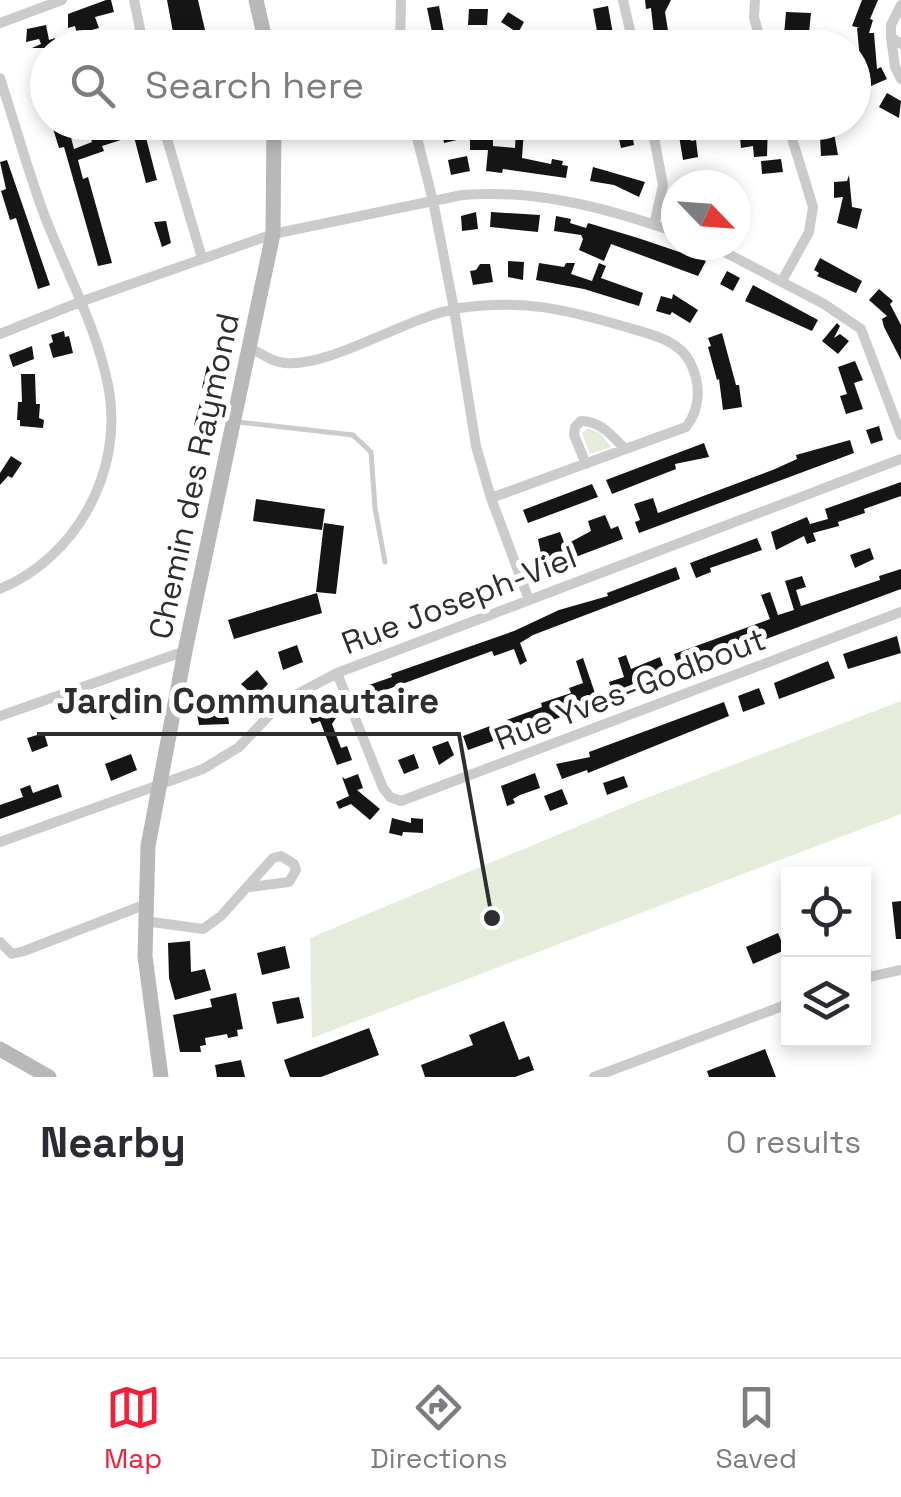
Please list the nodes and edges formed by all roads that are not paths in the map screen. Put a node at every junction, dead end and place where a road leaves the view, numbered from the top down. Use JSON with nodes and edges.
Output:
{"nodes":[{"id":1,"x":62,"y":0,"type":"edge"},
{"id":2,"x":134,"y":0,"type":"edge"},
{"id":3,"x":256,"y":0,"type":"edge"},
{"id":4,"x":401,"y":0,"type":"edge"},
{"id":5,"x":623,"y":0,"type":"edge"},
{"id":6,"x":754,"y":0,"type":"edge"},
{"id":7,"x":901,"y":5,"type":"edge"},
{"id":8,"x":0,"y":23,"type":"edge"},
{"id":9,"x":140,"y":30,"type":"edge"},
{"id":10,"x":263,"y":30,"type":"edge"},
{"id":11,"x":400,"y":30,"type":"edge"},
{"id":12,"x":630,"y":30,"type":"edge"},
{"id":13,"x":757,"y":30,"type":"edge"},
{"id":14,"x":896,"y":41,"type":"edge"},
{"id":15,"x":0,"y":78,"type":"edge"},
{"id":16,"x":901,"y":79,"type":"edge"},
{"id":17,"x":167,"y":140,"type":"edge"},
{"id":18,"x":274,"y":140,"type":"edge"},
{"id":19,"x":418,"y":140,"type":"edge"},
{"id":20,"x":654,"y":140,"type":"edge"},
{"id":21,"x":792,"y":140,"type":"edge"},
{"id":22,"x":433,"y":201,"type":"junction"},
{"id":23,"x":654,"y":224,"type":"junction"},
{"id":24,"x":661,"y":227,"type":"edge"},
{"id":25,"x":273,"y":234,"type":"junction"},
{"id":26,"x":202,"y":258,"type":"junction"},
{"id":27,"x":741,"y":260,"type":"edge"},
{"id":28,"x":782,"y":281,"type":"junction"},
{"id":29,"x":80,"y":302,"type":"junction"},
{"id":30,"x":454,"y":309,"type":"junction"},
{"id":31,"x":0,"y":334,"type":"edge"},
{"id":32,"x":250,"y":348,"type":"junction"},
{"id":33,"x":236,"y":421,"type":"junction"},
{"id":34,"x":901,"y":435,"type":"edge"},
{"id":35,"x":625,"y":449,"type":"junction"},
{"id":36,"x":901,"y":459,"type":"edge"},
{"id":37,"x":586,"y":464,"type":"junction"},
{"id":38,"x":491,"y":498,"type":"junction"},
{"id":39,"x":386,"y":562,"type":"dead end"},
{"id":40,"x":0,"y":589,"type":"edge"},
{"id":41,"x":529,"y":600,"type":"junction"},
{"id":42,"x":901,"y":612,"type":"edge"},
{"id":43,"x":184,"y":651,"type":"junction"},
{"id":44,"x":337,"y":673,"type":"junction"},
{"id":45,"x":0,"y":716,"type":"edge"},
{"id":46,"x":158,"y":783,"type":"junction"},
{"id":47,"x":0,"y":842,"type":"edge"},
{"id":48,"x":250,"y":887,"type":"dead end"},
{"id":49,"x":144,"y":913,"type":"junction"},
{"id":50,"x":0,"y":942,"type":"edge"},
{"id":51,"x":901,"y":970,"type":"edge"},
{"id":52,"x":871,"y":976,"type":"edge"},
{"id":53,"x":781,"y":1007,"type":"edge"},
{"id":54,"x":0,"y":1048,"type":"edge"},
{"id":55,"x":50,"y":1077,"type":"edge"},
{"id":56,"x":161,"y":1077,"type":"edge"},
{"id":57,"x":594,"y":1077,"type":"edge"}],
"edges":[{"from":1,"to":8,"type":"street"},
{"from":2,"to":9,"type":"street"},
{"from":3,"to":10,"type":"street"},
{"from":4,"to":11,"type":"street"},
{"from":5,"to":12,"type":"street"},
{"from":6,"to":13,"type":"street"},
{"from":7,"to":14,"type":"street"},
{"from":14,"to":16,"type":"street"},
{"from":15,"to":29,"type":"street"},
{"from":17,"to":26,"type":"street"},
{"from":18,"to":25,"type":"street","name":"Chemin des Raymond"},
{"from":19,"to":22,"type":"street"},
{"from":20,"to":23,"type":"street"},
{"from":21,"to":28,"type":"street"},
{"from":22,"to":23,"type":"street"},
{"from":22,"to":25,"type":"street"},
{"from":22,"to":30,"type":"street"},
{"from":23,"to":24,"type":"street"},
{"from":25,"to":26,"type":"street"},
{"from":25,"to":32,"type":"street","name":"Chemin des Raymond"},
{"from":26,"to":29,"type":"street"},
{"from":27,"to":28,"type":"street"},
{"from":28,"to":34,"type":"street"},
{"from":29,"to":31,"type":"street"},
{"from":29,"to":40,"type":"street"},
{"from":30,"to":32,"type":"street"},
{"from":30,"to":35,"type":"street"},
{"from":30,"to":38,"type":"street"},
{"from":32,"to":33,"type":"street","name":"Chemin des Raymond"},
{"from":33,"to":39,"type":"lane"},
{"from":33,"to":43,"type":"street","name":"Chemin des Raymond"},
{"from":35,"to":37,"type":"street"},
{"from":35,"to":37,"type":"street"},
{"from":36,"to":41,"type":"street","name":"Rue Joseph-Viel"},
{"from":37,"to":38,"type":"street"},
{"from":38,"to":41,"type":"street"},
{"from":41,"to":44,"type":"street","name":"Rue Joseph-Viel"},
{"from":42,"to":44,"type":"street","name":"Rue Yves-Godbout"},
{"from":43,"to":45,"type":"street"},
{"from":43,"to":46,"type":"street","name":"Chemin des Raymond"},
{"from":44,"to":46,"type":"street","name":"Rue Joseph-Viel"},
{"from":46,"to":47,"type":"street","name":"Rue Joseph-Viel"},
{"from":46,"to":49,"type":"street","name":"Chemin des Raymond"},
{"from":48,"to":49,"type":"street"},
{"from":49,"to":50,"type":"street"},
{"from":49,"to":56,"type":"street","name":"Chemin des Raymond"},
{"from":51,"to":52,"type":"street"},
{"from":53,"to":57,"type":"street"},
{"from":54,"to":55,"type":"street"}]}
